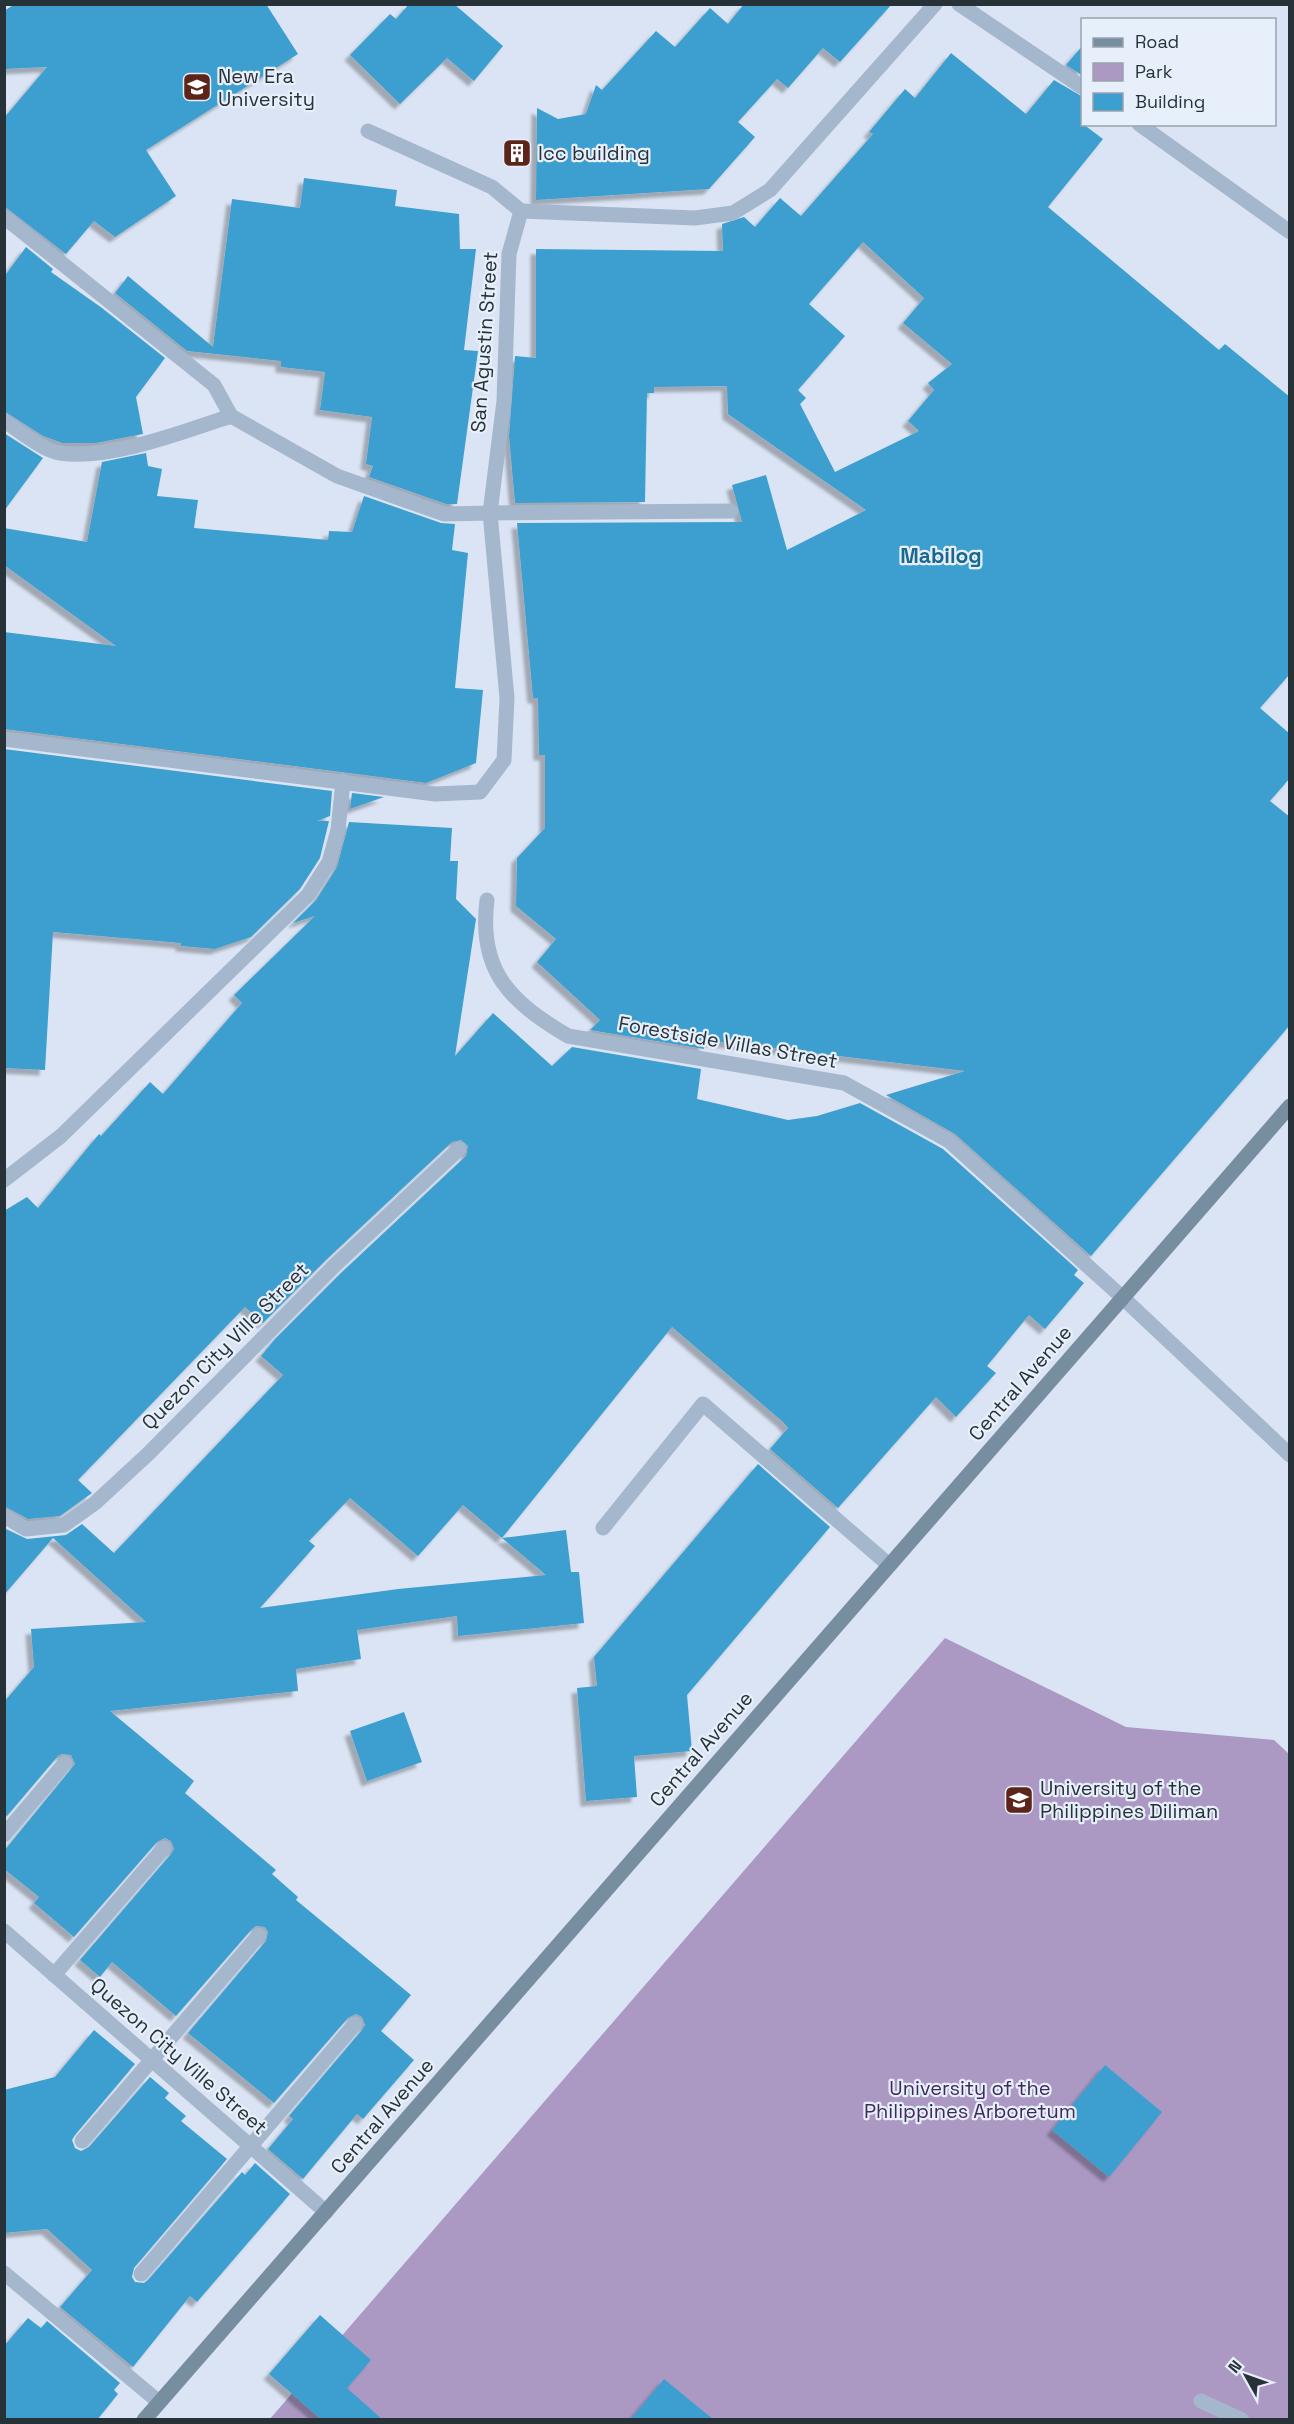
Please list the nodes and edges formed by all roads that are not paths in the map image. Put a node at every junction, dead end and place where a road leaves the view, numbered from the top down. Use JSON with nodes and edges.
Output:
{"nodes":[{"id":1,"x":935,"y":4,"type":"edge"},
{"id":2,"x":959,"y":4,"type":"edge"},
{"id":3,"x":1081,"y":86,"type":"edge"},
{"id":4,"x":1142,"y":126,"type":"edge"},
{"id":5,"x":368,"y":131,"type":"dead end"},
{"id":6,"x":521,"y":211,"type":"junction"},
{"id":7,"x":4,"y":217,"type":"edge"},
{"id":8,"x":1290,"y":232,"type":"edge"},
{"id":9,"x":231,"y":416,"type":"junction"},
{"id":10,"x":4,"y":421,"type":"edge"},
{"id":11,"x":731,"y":511,"type":"dead end"},
{"id":12,"x":490,"y":513,"type":"junction"},
{"id":13,"x":4,"y":739,"type":"edge"},
{"id":14,"x":343,"y":781,"type":"junction"},
{"id":15,"x":487,"y":900,"type":"dead end"},
{"id":16,"x":1290,"y":1106,"type":"edge"},
{"id":17,"x":459,"y":1149,"type":"dead end"},
{"id":18,"x":4,"y":1180,"type":"edge"},
{"id":19,"x":1122,"y":1297,"type":"junction"},
{"id":20,"x":1290,"y":1455,"type":"edge"},
{"id":21,"x":4,"y":1516,"type":"edge"},
{"id":22,"x":603,"y":1528,"type":"dead end"},
{"id":23,"x":889,"y":1566,"type":"junction"},
{"id":24,"x":65,"y":1763,"type":"dead end"},
{"id":25,"x":4,"y":1836,"type":"edge"},
{"id":26,"x":164,"y":1848,"type":"dead end"},
{"id":27,"x":259,"y":1935,"type":"dead end"},
{"id":28,"x":7,"y":1938,"type":"edge"},
{"id":29,"x":54,"y":1975,"type":"junction"},
{"id":30,"x":355,"y":2024,"type":"dead end"},
{"id":31,"x":152,"y":2060,"type":"junction"},
{"id":32,"x":82,"y":2141,"type":"dead end"},
{"id":33,"x":250,"y":2146,"type":"junction"},
{"id":34,"x":326,"y":2212,"type":"junction"},
{"id":35,"x":4,"y":2272,"type":"edge"},
{"id":36,"x":141,"y":2274,"type":"dead end"},
{"id":37,"x":1201,"y":2401,"type":"dead end"},
{"id":38,"x":159,"y":2402,"type":"junction"},
{"id":39,"x":144,"y":2420,"type":"edge"},
{"id":40,"x":1242,"y":2420,"type":"edge"}],
"edges":[{"from":1,"to":6,"type":"street"},
{"from":2,"to":3,"type":"street"},
{"from":4,"to":8,"type":"street"},
{"from":5,"to":6,"type":"street"},
{"from":6,"to":12,"type":"street","name":"San Agustin Street"},
{"from":7,"to":9,"type":"street"},
{"from":9,"to":10,"type":"street"},
{"from":9,"to":12,"type":"street"},
{"from":11,"to":12,"type":"street"},
{"from":12,"to":14,"type":"street","name":"San Agustin Street"},
{"from":13,"to":14,"type":"street"},
{"from":14,"to":18,"type":"street"},
{"from":15,"to":19,"type":"street","name":"Forestside Villas Street"},
{"from":16,"to":19,"type":"main road","name":"Central Avenue"},
{"from":17,"to":21,"type":"street","name":"Quezon City Ville Street"},
{"from":19,"to":20,"type":"street","name":"Forestside Villas Street"},
{"from":19,"to":23,"type":"main road","name":"Central Avenue"},
{"from":22,"to":23,"type":"street"},
{"from":23,"to":34,"type":"main road","name":"Central Avenue"},
{"from":24,"to":25,"type":"street"},
{"from":26,"to":29,"type":"street"},
{"from":27,"to":31,"type":"street"},
{"from":28,"to":29,"type":"street","name":"Quezon City Ville Street"},
{"from":29,"to":31,"type":"street","name":"Quezon City Ville Street"},
{"from":30,"to":33,"type":"street"},
{"from":31,"to":32,"type":"street"},
{"from":31,"to":33,"type":"street","name":"Quezon City Ville Street"},
{"from":33,"to":34,"type":"street","name":"Quezon City Ville Street"},
{"from":33,"to":36,"type":"street"},
{"from":34,"to":38,"type":"main road","name":"Central Avenue"},
{"from":35,"to":38,"type":"street"},
{"from":37,"to":40,"type":"street"},
{"from":38,"to":39,"type":"main road","name":"Central Avenue"}]}
